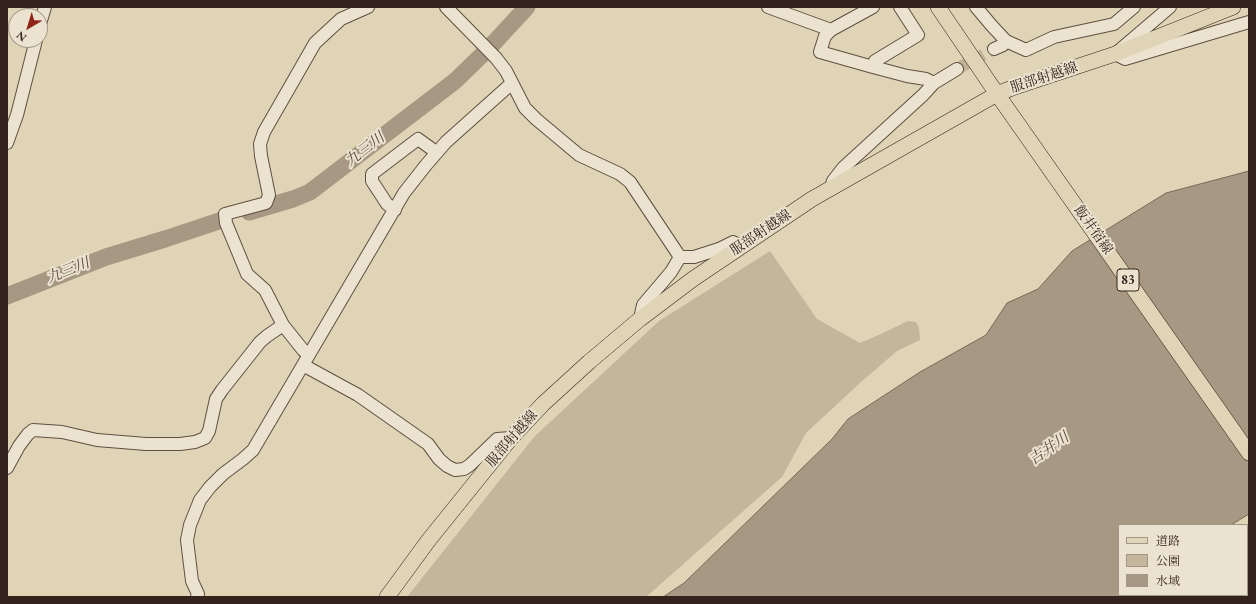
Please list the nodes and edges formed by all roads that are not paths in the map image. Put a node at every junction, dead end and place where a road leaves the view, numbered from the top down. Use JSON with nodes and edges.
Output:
{"nodes":[{"id":1,"x":368,"y":7,"type":"edge"},
{"id":2,"x":446,"y":7,"type":"edge"},
{"id":3,"x":873,"y":7,"type":"edge"},
{"id":4,"x":900,"y":7,"type":"edge"},
{"id":5,"x":938,"y":7,"type":"edge"},
{"id":6,"x":976,"y":7,"type":"edge"},
{"id":7,"x":1134,"y":7,"type":"edge"},
{"id":8,"x":1170,"y":7,"type":"edge"},
{"id":9,"x":1233,"y":7,"type":"edge"},
{"id":10,"x":775,"y":8,"type":"edge"},
{"id":11,"x":1249,"y":22,"type":"edge"},
{"id":12,"x":831,"y":30,"type":"junction"},
{"id":13,"x":1006,"y":41,"type":"junction"},
{"id":14,"x":34,"y":48,"type":"edge"},
{"id":15,"x":994,"y":49,"type":"tunnel mouth"},
{"id":16,"x":1115,"y":54,"type":"junction"},
{"id":17,"x":873,"y":67,"type":"junction"},
{"id":18,"x":956,"y":69,"type":"tunnel mouth"},
{"id":19,"x":934,"y":83,"type":"junction"},
{"id":20,"x":512,"y":84,"type":"junction"},
{"id":21,"x":997,"y":94,"type":"junction"},
{"id":22,"x":7,"y":143,"type":"edge"},
{"id":23,"x":436,"y":152,"type":"junction"},
{"id":24,"x":831,"y":188,"type":"junction"},
{"id":25,"x":395,"y":210,"type":"junction"},
{"id":26,"x":741,"y":246,"type":"junction"},
{"id":27,"x":680,"y":257,"type":"junction"},
{"id":28,"x":640,"y":319,"type":"junction"},
{"id":29,"x":283,"y":325,"type":"junction"},
{"id":30,"x":306,"y":360,"type":"junction"},
{"id":31,"x":511,"y":438,"type":"junction"},
{"id":32,"x":1249,"y":454,"type":"edge"},
{"id":33,"x":7,"y":468,"type":"edge"},
{"id":34,"x":198,"y":597,"type":"edge"},
{"id":35,"x":387,"y":597,"type":"edge"}],
"edges":[{"from":1,"to":29,"type":"street"},
{"from":2,"to":20,"type":"street"},
{"from":3,"to":12,"type":"street"},
{"from":4,"to":17,"type":"street"},
{"from":5,"to":21,"type":"main road","name":"飯井宿線","number":"83"},
{"from":6,"to":13,"type":"street"},
{"from":7,"to":13,"type":"street"},
{"from":8,"to":16,"type":"street"},
{"from":9,"to":16,"type":"main road","name":"服部射越線"},
{"from":10,"to":12,"type":"street"},
{"from":11,"to":16,"type":"street"},
{"from":12,"to":17,"type":"street"},
{"from":13,"to":15,"type":"street"},
{"from":14,"to":22,"type":"street"},
{"from":16,"to":21,"type":"main road","name":"服部射越線"},
{"from":17,"to":19,"type":"street"},
{"from":18,"to":19,"type":"street"},
{"from":19,"to":24,"type":"street"},
{"from":20,"to":23,"type":"street"},
{"from":20,"to":27,"type":"street"},
{"from":21,"to":24,"type":"main road","name":"服部射越線"},
{"from":21,"to":32,"type":"main road","name":"飯井宿線","number":"83"},
{"from":23,"to":25,"type":"street"},
{"from":23,"to":25,"type":"street"},
{"from":24,"to":26,"type":"main road","name":"服部射越線"},
{"from":25,"to":30,"type":"street"},
{"from":26,"to":27,"type":"street"},
{"from":26,"to":28,"type":"main road","name":"服部射越線"},
{"from":27,"to":28,"type":"street"},
{"from":28,"to":31,"type":"main road","name":"服部射越線"},
{"from":29,"to":30,"type":"street"},
{"from":29,"to":33,"type":"street"},
{"from":30,"to":31,"type":"street"},
{"from":30,"to":34,"type":"street"},
{"from":31,"to":35,"type":"main road","name":"服部射越線"}]}
